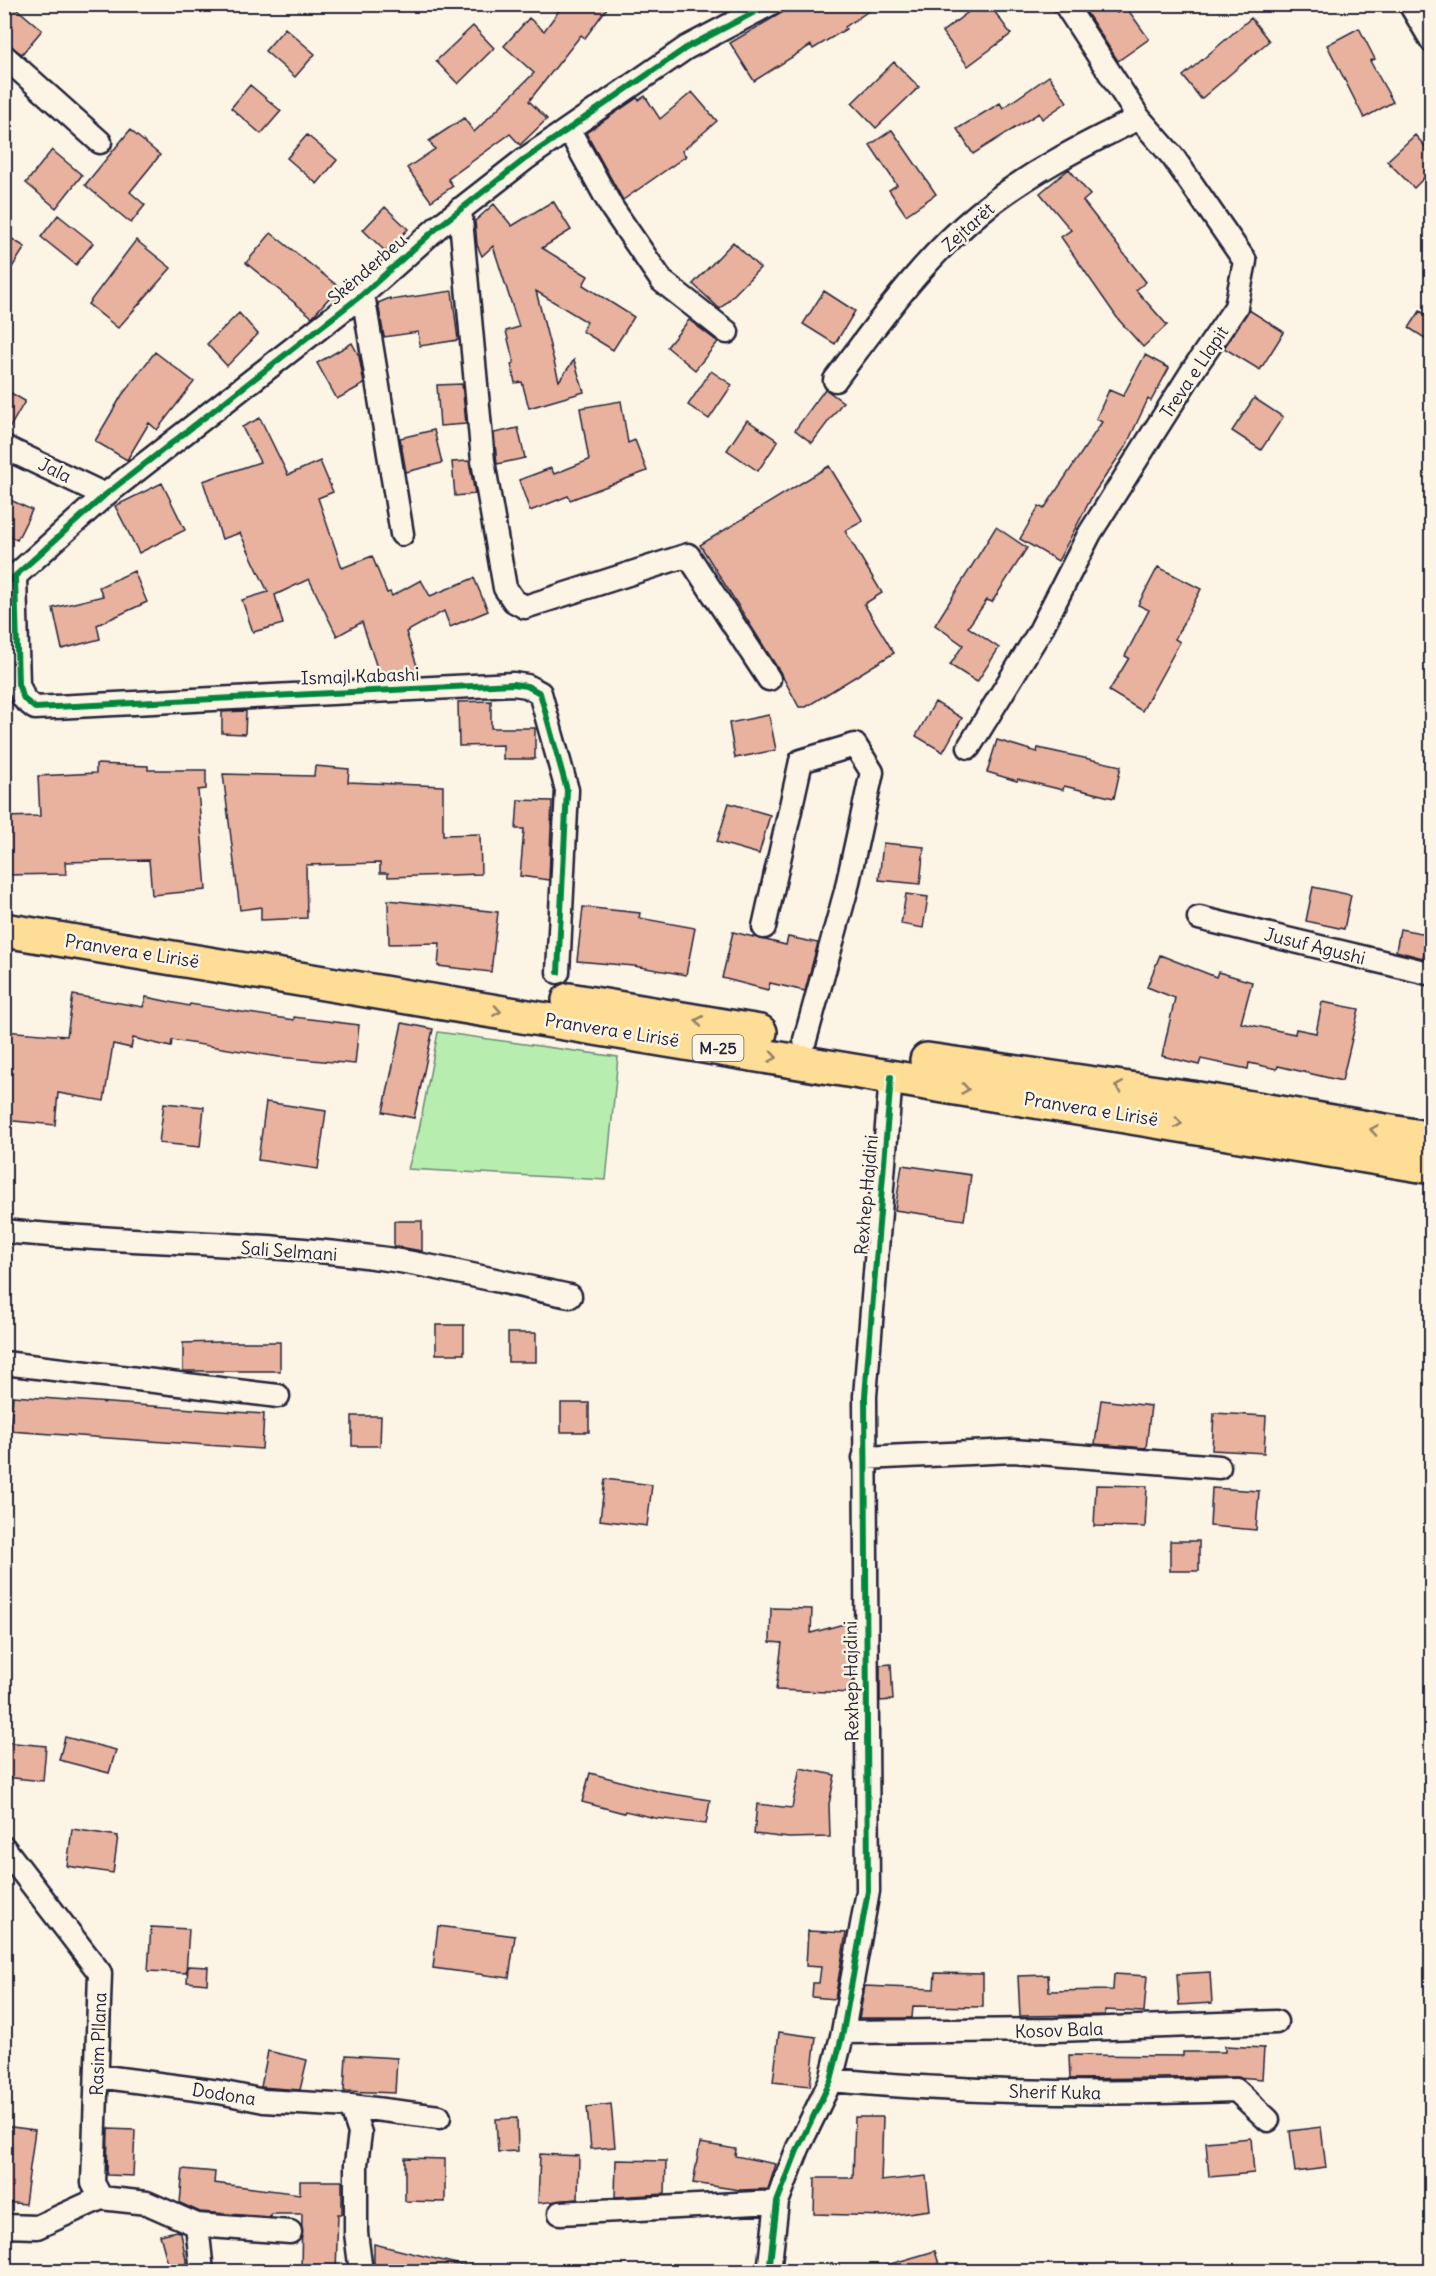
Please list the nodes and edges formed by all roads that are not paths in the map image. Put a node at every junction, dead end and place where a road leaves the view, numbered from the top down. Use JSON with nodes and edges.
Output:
{"nodes":[{"id":1,"x":770,"y":4,"type":"edge"},
{"id":2,"x":1065,"y":4,"type":"edge"},
{"id":3,"x":1410,"y":4,"type":"edge"},
{"id":4,"x":1431,"y":41,"type":"edge"},
{"id":5,"x":4,"y":56,"type":"edge"},
{"id":6,"x":1139,"y":118,"type":"junction"},
{"id":7,"x":569,"y":130,"type":"junction"},
{"id":8,"x":100,"y":142,"type":"dead end"},
{"id":9,"x":460,"y":210,"type":"junction"},
{"id":10,"x":363,"y":294,"type":"junction"},
{"id":11,"x":727,"y":332,"type":"dead end"},
{"id":12,"x":835,"y":380,"type":"dead end"},
{"id":13,"x":4,"y":447,"type":"edge"},
{"id":14,"x":105,"y":495,"type":"junction"},
{"id":15,"x":402,"y":534,"type":"dead end"},
{"id":16,"x":10,"y":582,"type":"edge"},
{"id":17,"x":769,"y":679,"type":"dead end"},
{"id":18,"x":969,"y":747,"type":"dead end"},
{"id":19,"x":4,"y":915,"type":"edge"},
{"id":20,"x":1199,"y":918,"type":"dead end"},
{"id":21,"x":764,"y":927,"type":"dead end"},
{"id":22,"x":4,"y":930,"type":"edge"},
{"id":23,"x":558,"y":972,"type":"dead end"},
{"id":24,"x":1431,"y":974,"type":"edge"},
{"id":25,"x":805,"y":1040,"type":"junction"},
{"id":26,"x":891,"y":1077,"type":"junction"},
{"id":27,"x":1431,"y":1139,"type":"edge"},
{"id":28,"x":1431,"y":1167,"type":"edge"},
{"id":29,"x":4,"y":1231,"type":"edge"},
{"id":30,"x":570,"y":1296,"type":"dead end"},
{"id":31,"x":4,"y":1364,"type":"edge"},
{"id":32,"x":279,"y":1396,"type":"dead end"},
{"id":33,"x":864,"y":1458,"type":"junction"},
{"id":34,"x":1219,"y":1467,"type":"dead end"},
{"id":35,"x":4,"y":1848,"type":"edge"},
{"id":36,"x":4,"y":1878,"type":"edge"},
{"id":37,"x":28,"y":1878,"type":"junction"},
{"id":38,"x":1276,"y":2022,"type":"dead end"},
{"id":39,"x":843,"y":2032,"type":"junction"},
{"id":40,"x":97,"y":2076,"type":"junction"},
{"id":41,"x":831,"y":2080,"type":"junction"},
{"id":42,"x":351,"y":2106,"type":"junction"},
{"id":43,"x":440,"y":2117,"type":"dead end"},
{"id":44,"x":1268,"y":2120,"type":"dead end"},
{"id":45,"x":101,"y":2198,"type":"junction"},
{"id":46,"x":777,"y":2202,"type":"junction"},
{"id":47,"x":560,"y":2213,"type":"dead end"},
{"id":48,"x":197,"y":2225,"type":"junction"},
{"id":49,"x":4,"y":2226,"type":"edge"},
{"id":50,"x":290,"y":2232,"type":"dead end"},
{"id":51,"x":202,"y":2271,"type":"edge"},
{"id":52,"x":361,"y":2271,"type":"edge"},
{"id":53,"x":770,"y":2271,"type":"edge"}],
"edges":[{"from":1,"to":7,"type":"street","name":"Skënderbeu"},
{"from":2,"to":6,"type":"street","name":"Treva e Llapit"},
{"from":3,"to":4,"type":"street"},
{"from":5,"to":8,"type":"street"},
{"from":6,"to":12,"type":"street","name":"Zejtarët"},
{"from":6,"to":18,"type":"street","name":"Treva e Llapit"},
{"from":7,"to":9,"type":"street","name":"Skënderbeu"},
{"from":7,"to":11,"type":"street"},
{"from":9,"to":10,"type":"street","name":"Skënderbeu"},
{"from":9,"to":17,"type":"street"},
{"from":10,"to":14,"type":"street","name":"Skënderbeu"},
{"from":10,"to":15,"type":"street"},
{"from":13,"to":14,"type":"street","name":"Jala"},
{"from":14,"to":16,"type":"street","name":"Skënderbeu"},
{"from":16,"to":23,"type":"street","name":"Ismajl Kabashi"},
{"from":25,"to":19,"type":"main road","name":"Pranvera e Lirisë","one_way":true},
{"from":20,"to":24,"type":"street","name":"Jusuf Agushi"},
{"from":21,"to":25,"type":"street"},
{"from":22,"to":26,"type":"main road","name":"Pranvera e Lirisë","number":"M-25","one_way":true},
{"from":27,"to":25,"type":"main road","name":"Pranvera e Lirisë","one_way":true},
{"from":26,"to":28,"type":"main road","name":"Pranvera e Lirisë","number":"M-25","one_way":true},
{"from":26,"to":33,"type":"street","name":"Rexhep Hajdini"},
{"from":29,"to":30,"type":"street","name":"Sali Selmani"},
{"from":31,"to":32,"type":"street"},
{"from":33,"to":34,"type":"street"},
{"from":33,"to":39,"type":"street","name":"Rexhep Hajdini"},
{"from":35,"to":37,"type":"street","name":"Rasim Pllana"},
{"from":36,"to":37,"type":"street"},
{"from":37,"to":40,"type":"street","name":"Rasim Pllana"},
{"from":38,"to":39,"type":"street","name":"Kosov Bala"},
{"from":39,"to":41,"type":"street","name":"Rexhep Hajdini"},
{"from":40,"to":42,"type":"street","name":"Dodona"},
{"from":40,"to":45,"type":"street","name":"Rasim Pllana"},
{"from":41,"to":44,"type":"street","name":"Sherif Kuka"},
{"from":41,"to":46,"type":"street","name":"Rexhep Hajdini"},
{"from":42,"to":43,"type":"street","name":"Dodona"},
{"from":42,"to":52,"type":"street"},
{"from":45,"to":48,"type":"street"},
{"from":45,"to":49,"type":"street"},
{"from":46,"to":47,"type":"street"},
{"from":46,"to":53,"type":"street","name":"Rexhep Hajdini"},
{"from":48,"to":50,"type":"street"},
{"from":48,"to":51,"type":"street"}]}
